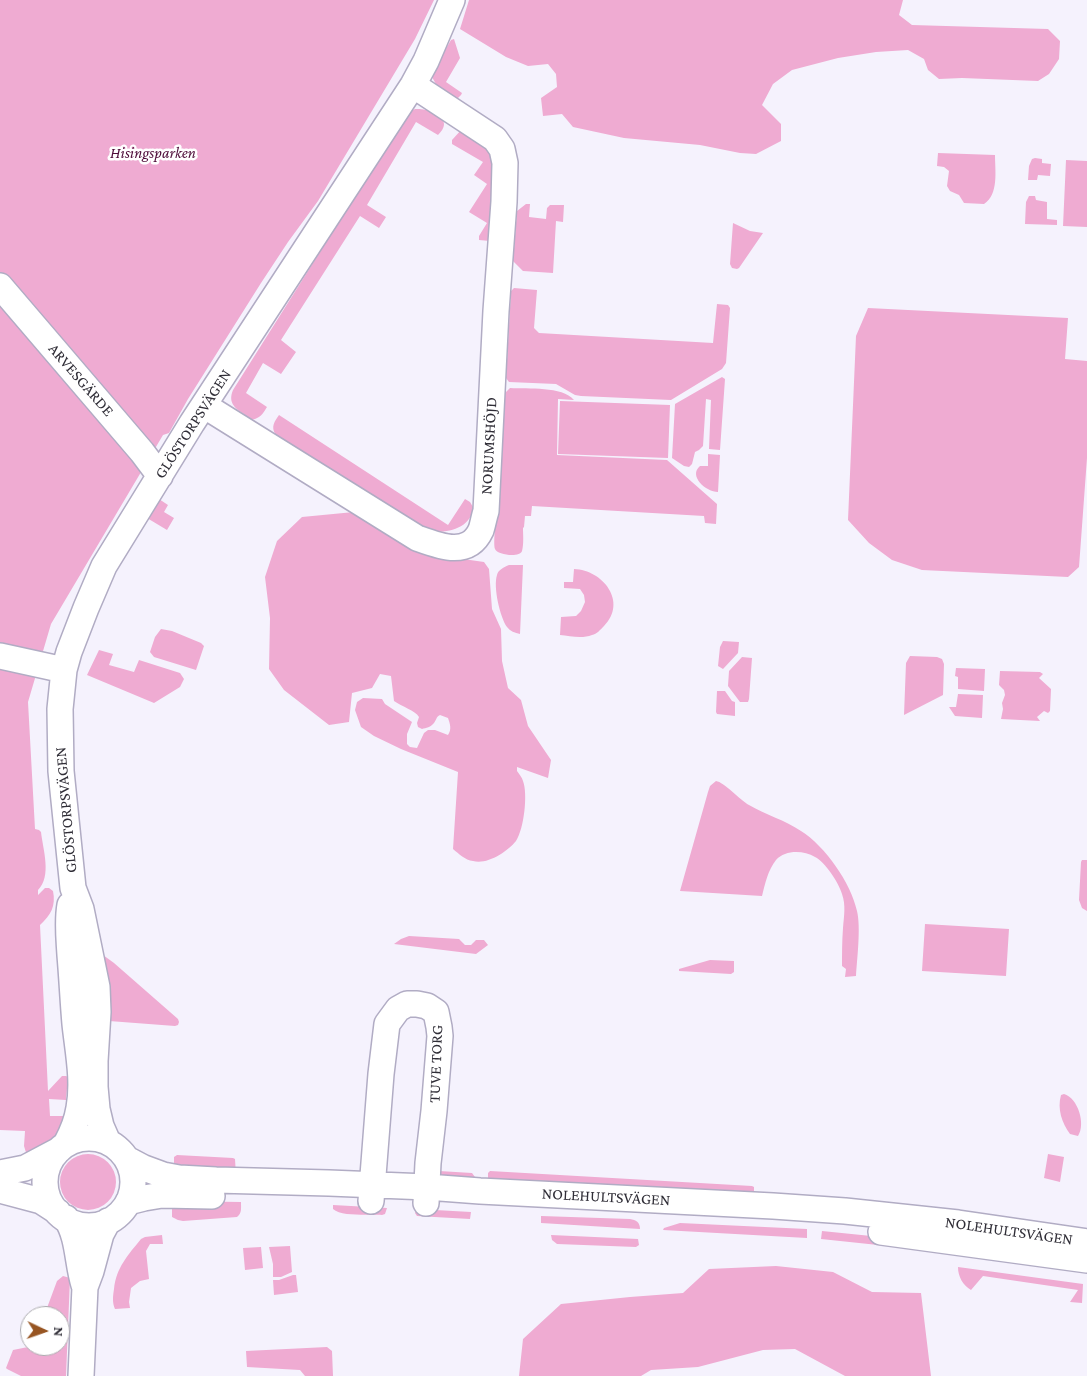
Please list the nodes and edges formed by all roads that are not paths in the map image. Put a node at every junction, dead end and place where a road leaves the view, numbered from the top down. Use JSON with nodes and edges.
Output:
{"nodes":[{"id":1,"x":452,"y":0,"type":"edge"},
{"id":2,"x":413,"y":85,"type":"junction"},
{"id":3,"x":0,"y":286,"type":"edge"},
{"id":4,"x":205,"y":406,"type":"junction"},
{"id":5,"x":160,"y":476,"type":"junction"},
{"id":6,"x":0,"y":656,"type":"edge"},
{"id":7,"x":64,"y":670,"type":"junction"},
{"id":8,"x":73,"y":888,"type":"junction"},
{"id":9,"x":108,"y":1142,"type":"junction"},
{"id":10,"x":63,"y":1147,"type":"junction"},
{"id":11,"x":127,"y":1158,"type":"junction"},
{"id":12,"x":0,"y":1173,"type":"edge"},
{"id":13,"x":0,"y":1190,"type":"edge"},
{"id":14,"x":371,"y":1193,"type":"junction"},
{"id":15,"x":426,"y":1195,"type":"junction"},
{"id":16,"x":128,"y":1202,"type":"junction"},
{"id":17,"x":62,"y":1215,"type":"junction"},
{"id":18,"x":108,"y":1221,"type":"junction"},
{"id":19,"x":1087,"y":1242,"type":"edge"},
{"id":20,"x":1087,"y":1260,"type":"edge"},
{"id":21,"x":85,"y":1287,"type":"junction"},
{"id":22,"x":81,"y":1376,"type":"edge"}],
"edges":[{"from":1,"to":2,"type":"street","name":"GLÖSTORPSVÄGEN"},
{"from":2,"to":4,"type":"street","name":"GLÖSTORPSVÄGEN"},
{"from":2,"to":4,"type":"street","name":"NORUMSHÖJD"},
{"from":3,"to":5,"type":"street","name":"ARVESGÄRDE"},
{"from":4,"to":5,"type":"street","name":"GLÖSTORPSVÄGEN"},
{"from":5,"to":7,"type":"street","name":"GLÖSTORPSVÄGEN"},
{"from":6,"to":7,"type":"street"},
{"from":7,"to":8,"type":"street","name":"GLÖSTORPSVÄGEN"},
{"from":8,"to":9,"type":"street","name":"GLÖSTORPSVÄGEN"},
{"from":8,"to":10,"type":"street","name":"GLÖSTORPSVÄGEN"},
{"from":9,"to":10,"type":"street"},
{"from":9,"to":11,"type":"street","name":"NOLEHULTSVÄGEN"},
{"from":10,"to":12,"type":"street"},
{"from":10,"to":17,"type":"street"},
{"from":11,"to":14,"type":"street","name":"NOLEHULTSVÄGEN"},
{"from":11,"to":16,"type":"street"},
{"from":13,"to":17,"type":"street"},
{"from":14,"to":15,"type":"street","name":"NOLEHULTSVÄGEN"},
{"from":14,"to":15,"type":"street","name":"TUVE TORG"},
{"from":14,"to":16,"type":"street","name":"NOLEHULTSVÄGEN"},
{"from":15,"to":19,"type":"street","name":"NOLEHULTSVÄGEN"},
{"from":15,"to":20,"type":"street","name":"NOLEHULTSVÄGEN"},
{"from":16,"to":18,"type":"street"},
{"from":17,"to":18,"type":"street"},
{"from":17,"to":21,"type":"street"},
{"from":18,"to":21,"type":"street"},
{"from":21,"to":22,"type":"street"}]}
